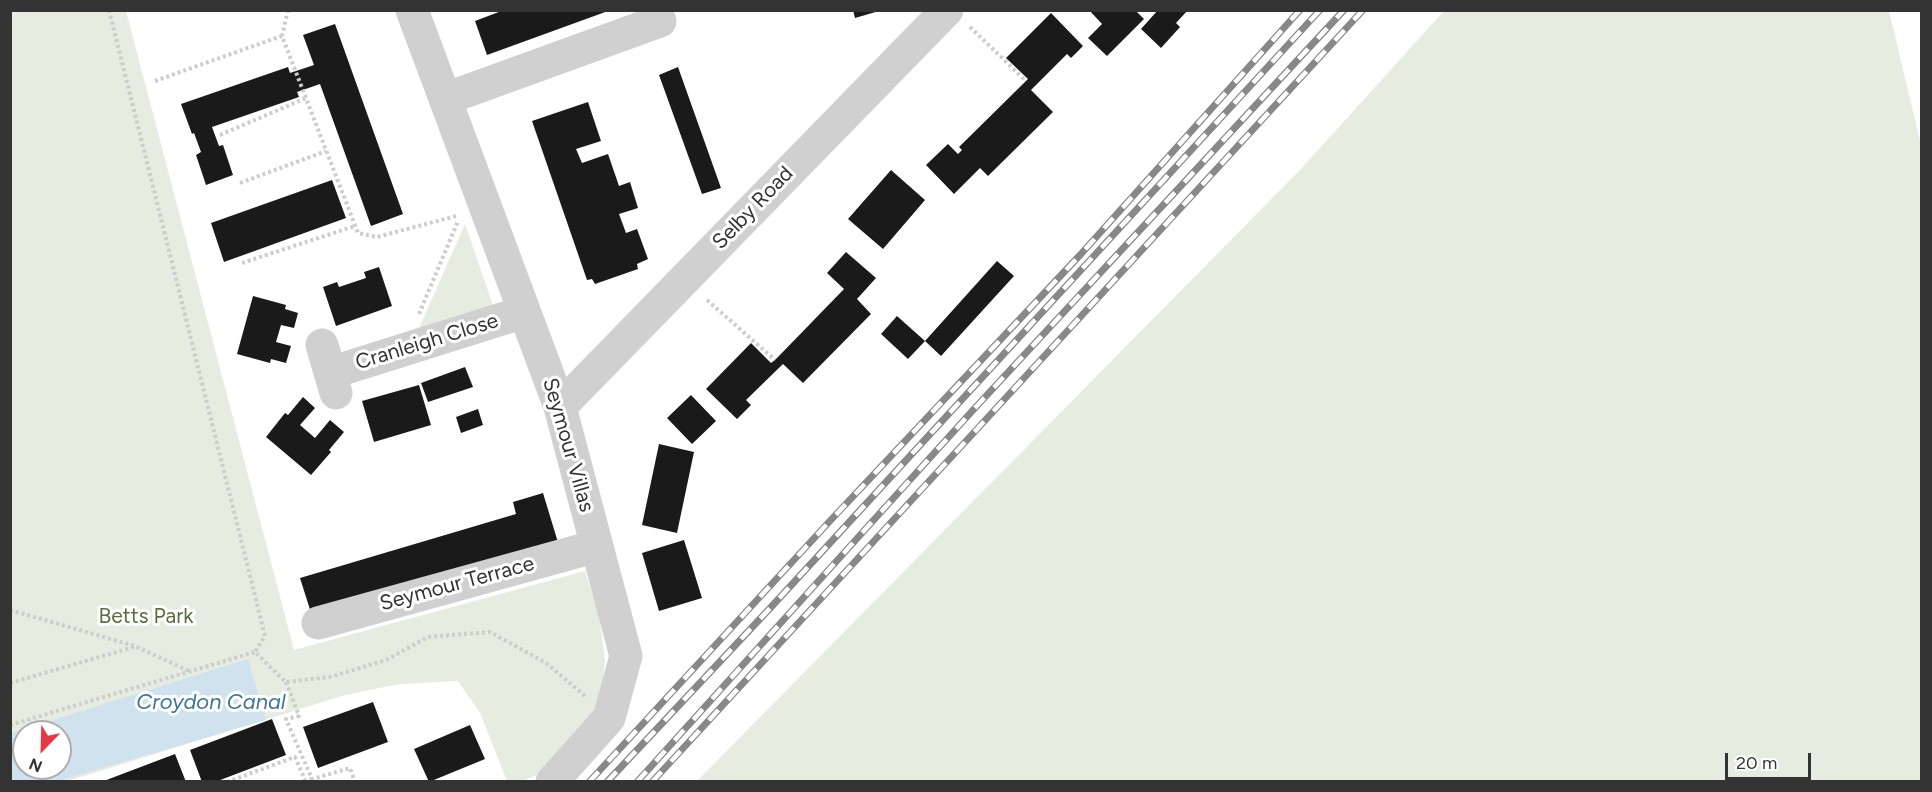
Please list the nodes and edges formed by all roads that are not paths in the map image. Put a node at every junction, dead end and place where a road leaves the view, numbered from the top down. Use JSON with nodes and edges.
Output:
{"nodes":[{"id":1,"x":412,"y":10,"type":"edge"},
{"id":2,"x":958,"y":18,"type":"edge"},
{"id":3,"x":660,"y":21,"type":"dead end"},
{"id":4,"x":445,"y":99,"type":"junction"},
{"id":5,"x":524,"y":312,"type":"junction"},
{"id":6,"x":329,"y":370,"type":"dead end"},
{"id":7,"x":560,"y":407,"type":"junction"},
{"id":8,"x":597,"y":546,"type":"junction"},
{"id":9,"x":318,"y":623,"type":"dead end"},
{"id":10,"x":552,"y":782,"type":"edge"}],
"edges":[{"from":1,"to":4,"type":"street","name":"Seymour Villas"},
{"from":2,"to":7,"type":"street","name":"Selby Road"},
{"from":3,"to":4,"type":"street"},
{"from":4,"to":5,"type":"street","name":"Seymour Villas"},
{"from":5,"to":6,"type":"street","name":"Cranleigh Close"},
{"from":5,"to":7,"type":"street","name":"Seymour Villas"},
{"from":7,"to":8,"type":"street","name":"Seymour Villas"},
{"from":8,"to":9,"type":"street","name":"Seymour Terrace"},
{"from":8,"to":10,"type":"street","name":"Seymour Villas"}]}
